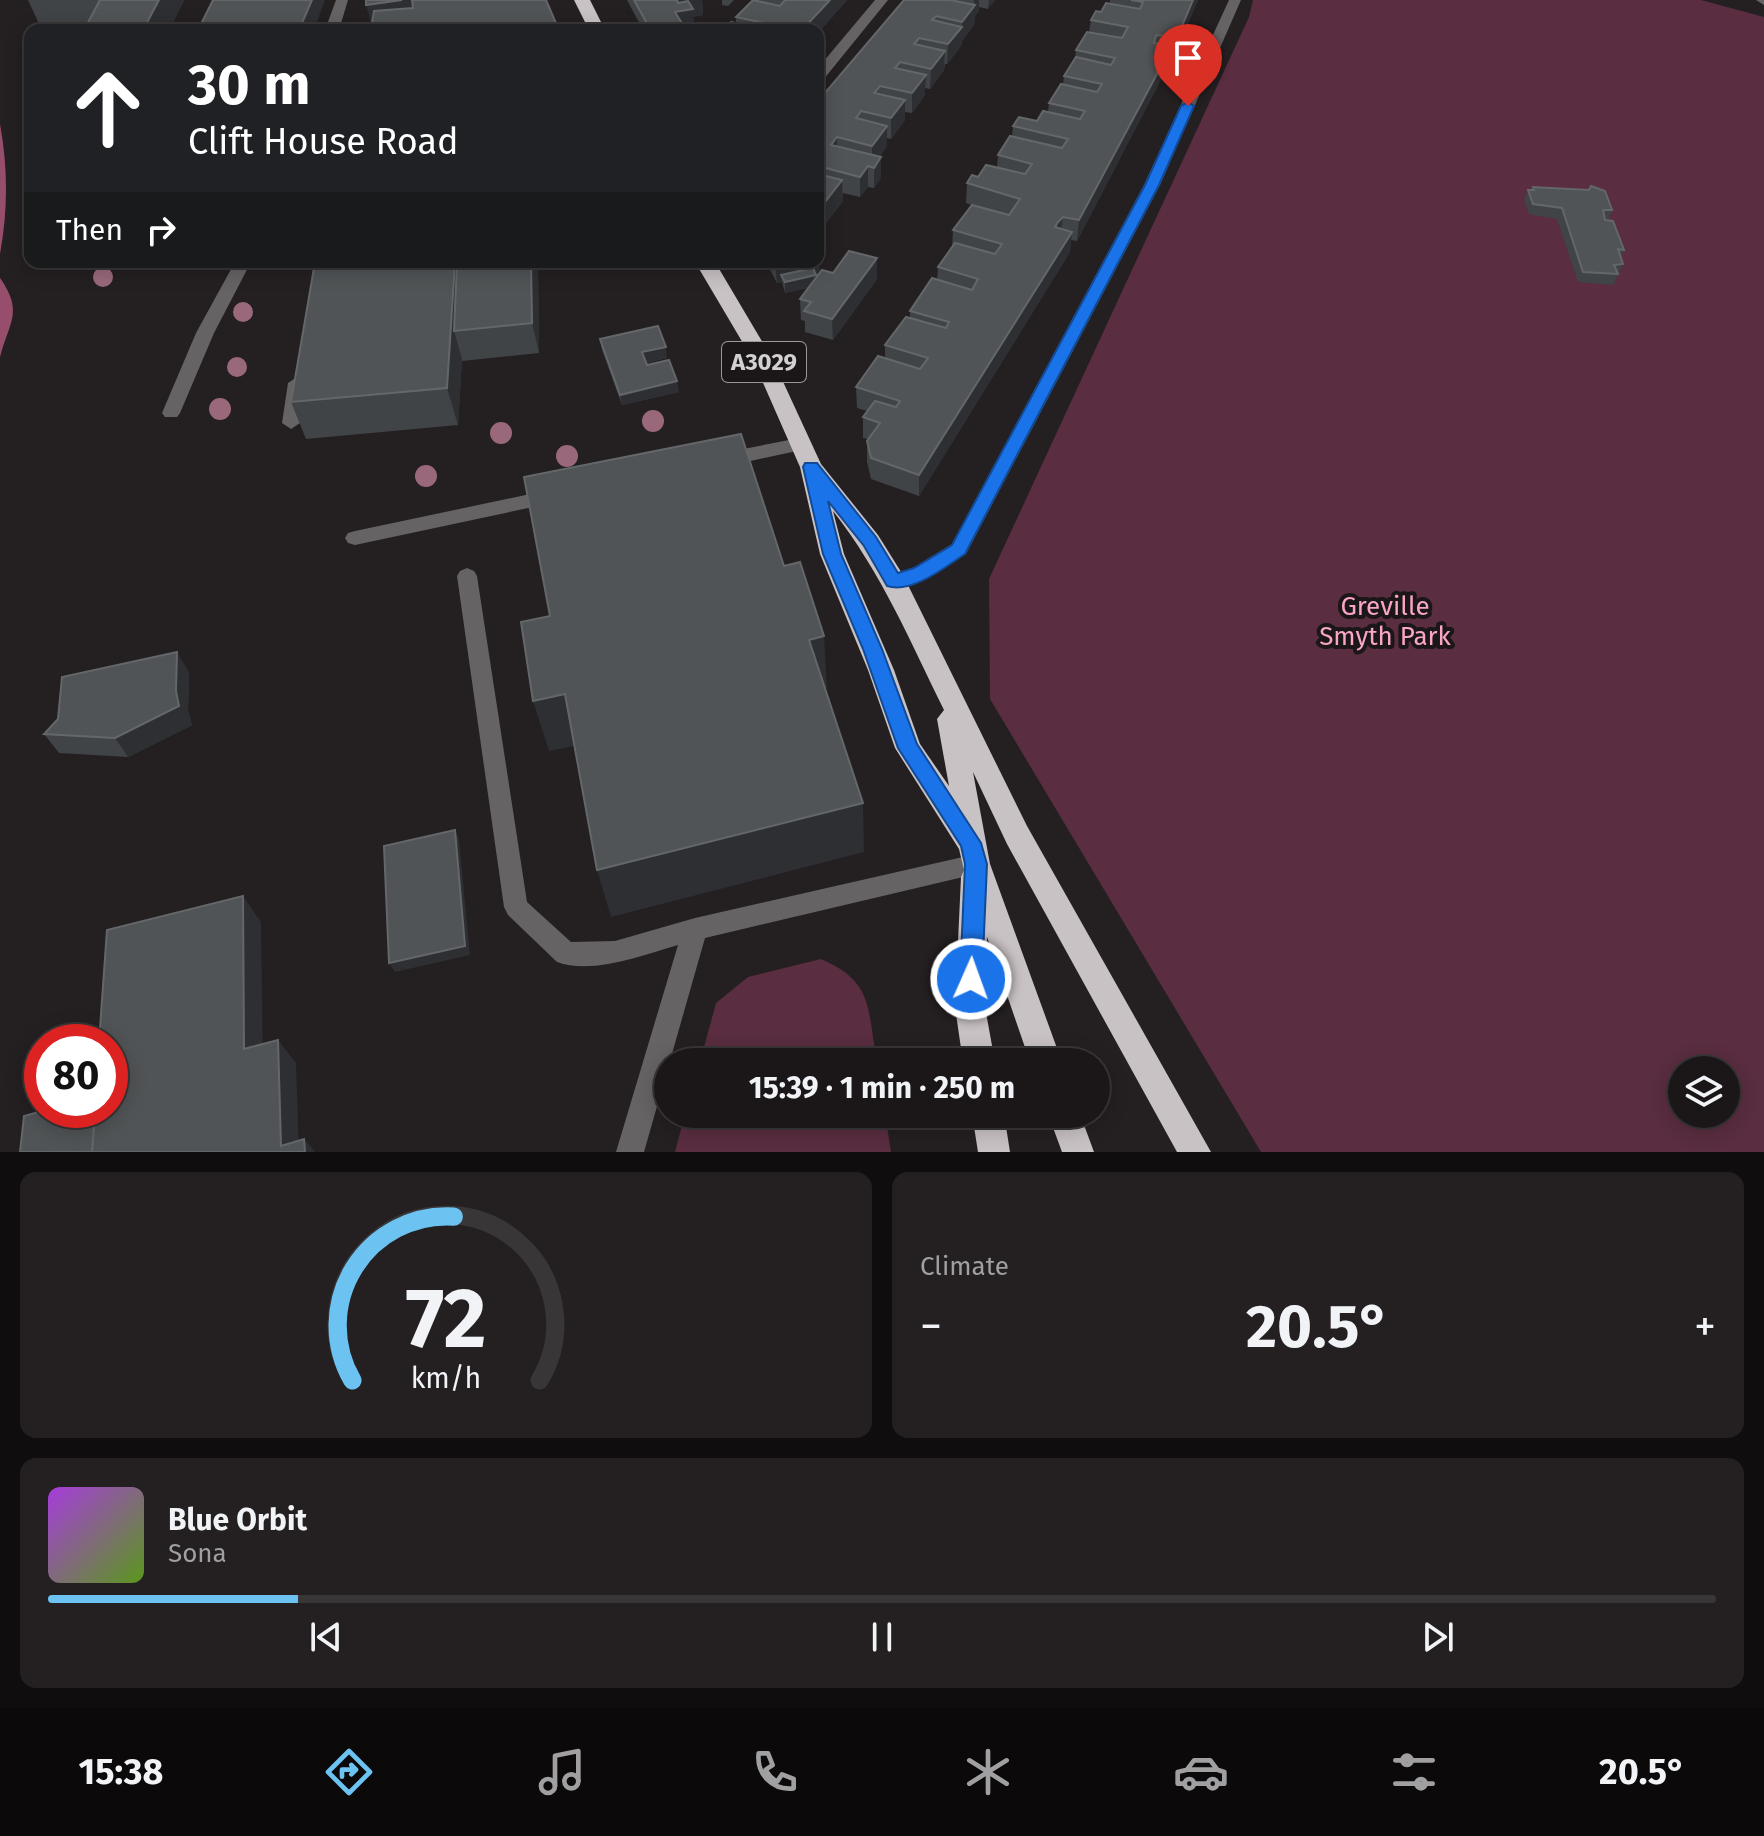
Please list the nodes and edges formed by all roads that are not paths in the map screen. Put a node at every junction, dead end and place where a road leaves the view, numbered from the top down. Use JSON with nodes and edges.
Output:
{"nodes":[{"id":1,"x":342,"y":0,"type":"edge"},
{"id":2,"x":582,"y":0,"type":"edge"},
{"id":3,"x":882,"y":0,"type":"edge"},
{"id":4,"x":1235,"y":0,"type":"edge"},
{"id":5,"x":334,"y":24,"type":"edge"},
{"id":6,"x":594,"y":24,"type":"edge"},
{"id":7,"x":824,"y":70,"type":"edge"},
{"id":8,"x":240,"y":268,"type":"edge"},
{"id":9,"x":709,"y":268,"type":"edge"},
{"id":10,"x":300,"y":364,"type":"edge"},
{"id":11,"x":171,"y":413,"type":"dead end"},
{"id":12,"x":291,"y":423,"type":"edge"},
{"id":13,"x":799,"y":444,"type":"junction"},
{"id":14,"x":707,"y":464,"type":"edge"},
{"id":15,"x":811,"y":467,"type":"junction"},
{"id":16,"x":569,"y":493,"type":"edge"},
{"id":17,"x":355,"y":538,"type":"dead end"},
{"id":18,"x":467,"y":576,"type":"dead end"},
{"id":19,"x":894,"y":581,"type":"junction"},
{"id":20,"x":946,"y":693,"type":"junction"},
{"id":21,"x":973,"y":854,"type":"junction"},
{"id":22,"x":695,"y":929,"type":"junction"},
{"id":23,"x":977,"y":1048,"type":"edge"},
{"id":24,"x":1041,"y":1048,"type":"edge"},
{"id":25,"x":990,"y":1128,"type":"edge"},
{"id":26,"x":1069,"y":1128,"type":"edge"},
{"id":27,"x":630,"y":1152,"type":"edge"},
{"id":28,"x":994,"y":1152,"type":"edge"},
{"id":29,"x":1078,"y":1152,"type":"edge"},
{"id":30,"x":1195,"y":1152,"type":"edge"}],
"edges":[{"from":1,"to":5,"type":"street"},
{"from":2,"to":6,"type":"highway"},
{"from":3,"to":7,"type":"street"},
{"from":4,"to":19,"type":"street"},
{"from":8,"to":11,"type":"street"},
{"from":9,"to":13,"type":"highway","number":"A3029"},
{"from":10,"to":12,"type":"street"},
{"from":13,"to":14,"type":"street"},
{"from":13,"to":15,"type":"highway","number":"A3029"},
{"from":15,"to":19,"type":"highway","number":"A3029"},
{"from":15,"to":21,"type":"highway","number":"A3029"},
{"from":16,"to":17,"type":"street"},
{"from":18,"to":22,"type":"street"},
{"from":19,"to":20,"type":"highway","number":"A3029"},
{"from":20,"to":21,"type":"highway","number":"A3029"},
{"from":20,"to":30,"type":"highway"},
{"from":21,"to":22,"type":"street"},
{"from":21,"to":23,"type":"highway","number":"A3029"},
{"from":21,"to":24,"type":"highway","number":"A3029"},
{"from":22,"to":27,"type":"street"},
{"from":25,"to":28,"type":"highway"},
{"from":26,"to":29,"type":"highway"}]}
